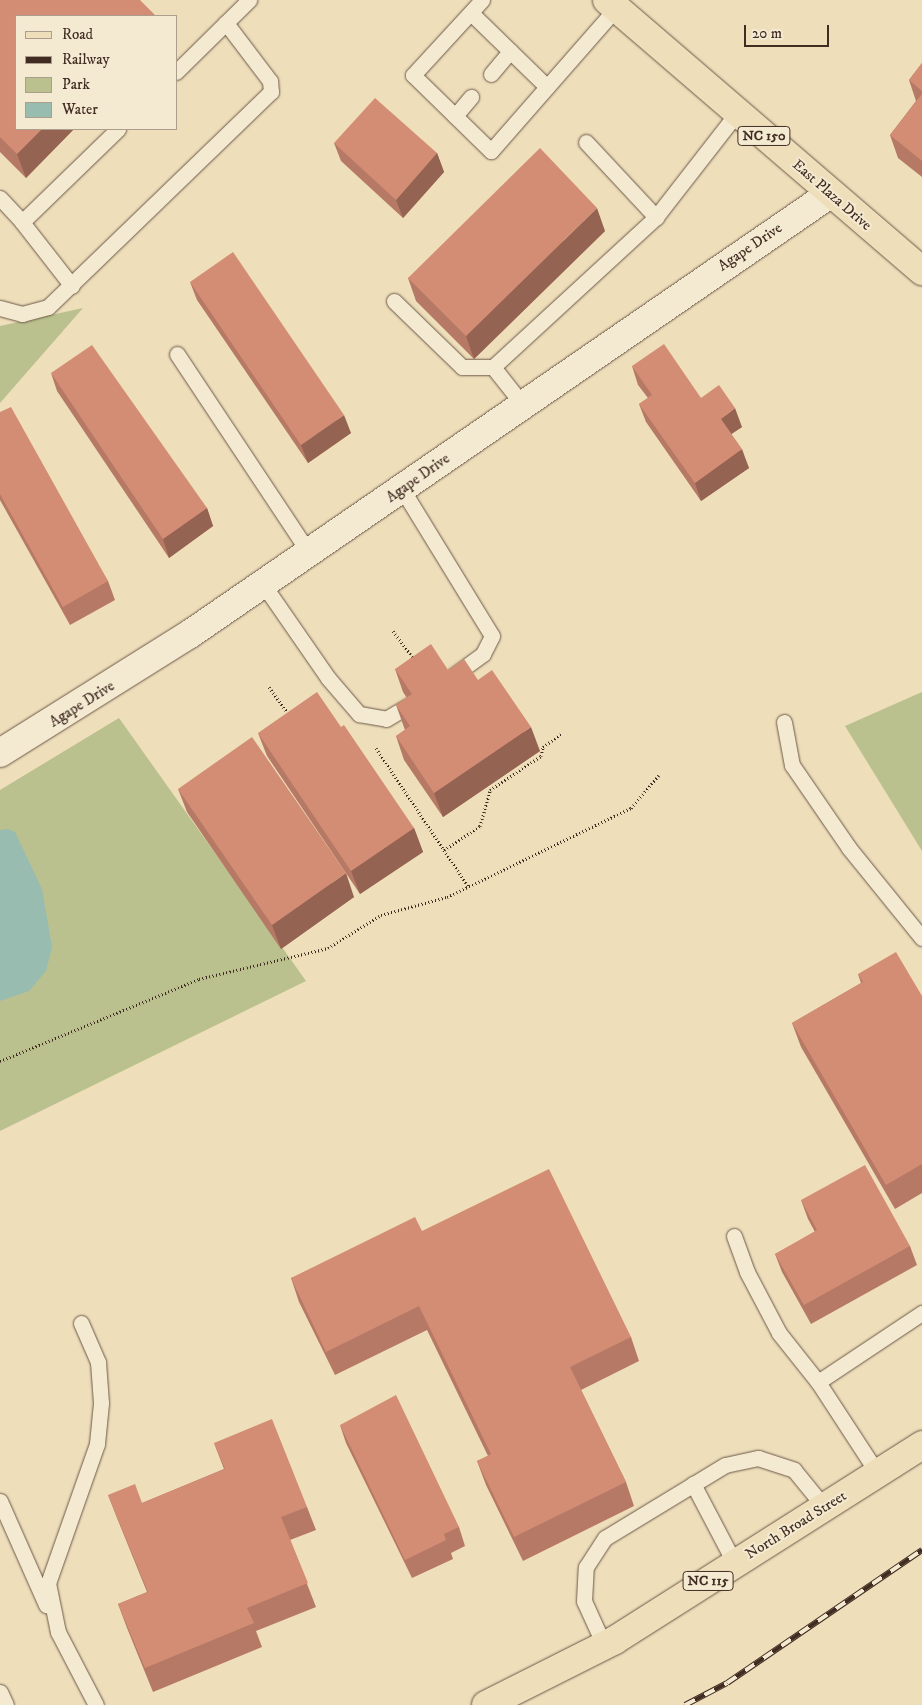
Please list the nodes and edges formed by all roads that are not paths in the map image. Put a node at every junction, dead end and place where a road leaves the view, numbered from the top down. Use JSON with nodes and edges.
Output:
{"nodes":[{"id":1,"x":249,"y":0,"type":"edge"},
{"id":2,"x":482,"y":0,"type":"edge"},
{"id":3,"x":611,"y":4,"type":"edge"},
{"id":4,"x":470,"y":12,"type":"junction"},
{"id":5,"x":226,"y":23,"type":"junction"},
{"id":6,"x":510,"y":51,"type":"junction"},
{"id":7,"x":178,"y":70,"type":"edge"},
{"id":8,"x":491,"y":74,"type":"dead end"},
{"id":9,"x":547,"y":87,"type":"junction"},
{"id":10,"x":471,"y":97,"type":"dead end"},
{"id":11,"x":737,"y":113,"type":"junction"},
{"id":12,"x":455,"y":116,"type":"junction"},
{"id":13,"x":117,"y":130,"type":"edge"},
{"id":14,"x":586,"y":142,"type":"dead end"},
{"id":15,"x":830,"y":194,"type":"junction"},
{"id":16,"x":0,"y":198,"type":"edge"},
{"id":17,"x":656,"y":217,"type":"junction"},
{"id":18,"x":22,"y":222,"type":"junction"},
{"id":19,"x":922,"y":271,"type":"edge"},
{"id":20,"x":72,"y":286,"type":"junction"},
{"id":21,"x":394,"y":301,"type":"dead end"},
{"id":22,"x":0,"y":308,"type":"edge"},
{"id":23,"x":177,"y":354,"type":"dead end"},
{"id":24,"x":493,"y":367,"type":"junction"},
{"id":25,"x":522,"y":406,"type":"junction"},
{"id":26,"x":402,"y":489,"type":"junction"},
{"id":27,"x":309,"y":553,"type":"junction"},
{"id":28,"x":263,"y":584,"type":"junction"},
{"id":29,"x":447,"y":680,"type":"edge"},
{"id":30,"x":411,"y":704,"type":"edge"},
{"id":31,"x":784,"y":722,"type":"dead end"},
{"id":32,"x":0,"y":753,"type":"edge"},
{"id":33,"x":922,"y":938,"type":"edge"},
{"id":34,"x":734,"y":1236,"type":"dead end"},
{"id":35,"x":922,"y":1313,"type":"edge"},
{"id":36,"x":81,"y":1323,"type":"dead end"},
{"id":37,"x":818,"y":1382,"type":"junction"},
{"id":38,"x":922,"y":1445,"type":"edge"},
{"id":39,"x":878,"y":1474,"type":"junction"},
{"id":40,"x":693,"y":1484,"type":"junction"},
{"id":41,"x":0,"y":1501,"type":"edge"},
{"id":42,"x":825,"y":1508,"type":"junction"},
{"id":43,"x":735,"y":1564,"type":"junction"},
{"id":44,"x":58,"y":1632,"type":"junction"},
{"id":45,"x":604,"y":1646,"type":"junction"},
{"id":46,"x":0,"y":1692,"type":"edge"},
{"id":47,"x":6,"y":1705,"type":"edge"},
{"id":48,"x":96,"y":1705,"type":"edge"},
{"id":49,"x":486,"y":1705,"type":"edge"}],
"edges":[{"from":1,"to":5,"type":"lane"},
{"from":2,"to":4,"type":"lane"},
{"from":3,"to":9,"type":"lane"},
{"from":3,"to":11,"type":"main road","name":"East Plaza Drive","number":"NC 150"},
{"from":4,"to":6,"type":"lane"},
{"from":4,"to":12,"type":"lane"},
{"from":5,"to":7,"type":"lane"},
{"from":5,"to":20,"type":"lane"},
{"from":6,"to":8,"type":"lane"},
{"from":6,"to":9,"type":"lane"},
{"from":9,"to":12,"type":"lane"},
{"from":10,"to":12,"type":"lane"},
{"from":11,"to":15,"type":"main road","name":"East Plaza Drive","number":"NC 150"},
{"from":11,"to":17,"type":"lane"},
{"from":13,"to":18,"type":"lane"},
{"from":14,"to":17,"type":"lane"},
{"from":15,"to":19,"type":"main road","name":"East Plaza Drive","number":"NC 150"},
{"from":15,"to":25,"type":"street","name":"Agape Drive"},
{"from":16,"to":18,"type":"lane"},
{"from":17,"to":24,"type":"lane"},
{"from":18,"to":20,"type":"lane"},
{"from":20,"to":22,"type":"lane"},
{"from":21,"to":24,"type":"lane"},
{"from":23,"to":27,"type":"lane"},
{"from":24,"to":25,"type":"lane"},
{"from":25,"to":26,"type":"street","name":"Agape Drive"},
{"from":26,"to":27,"type":"street","name":"Agape Drive"},
{"from":26,"to":29,"type":"lane"},
{"from":27,"to":28,"type":"street","name":"Agape Drive"},
{"from":28,"to":30,"type":"lane"},
{"from":28,"to":32,"type":"street","name":"Agape Drive"},
{"from":31,"to":33,"type":"lane"},
{"from":34,"to":37,"type":"lane"},
{"from":35,"to":37,"type":"lane"},
{"from":36,"to":44,"type":"lane"},
{"from":37,"to":39,"type":"lane"},
{"from":38,"to":39,"type":"main road","name":"North Broad Street","number":"NC 115"},
{"from":39,"to":42,"type":"main road","name":"North Broad Street","number":"NC 115"},
{"from":40,"to":42,"type":"lane"},
{"from":40,"to":43,"type":"lane"},
{"from":40,"to":45,"type":"lane"},
{"from":41,"to":44,"type":"lane"},
{"from":42,"to":43,"type":"main road","name":"North Broad Street","number":"NC 115"},
{"from":43,"to":45,"type":"main road","name":"North Broad Street","number":"NC 115"},
{"from":44,"to":48,"type":"lane"},
{"from":45,"to":49,"type":"main road","name":"North Broad Street","number":"NC 115"},
{"from":46,"to":47,"type":"lane"}]}
